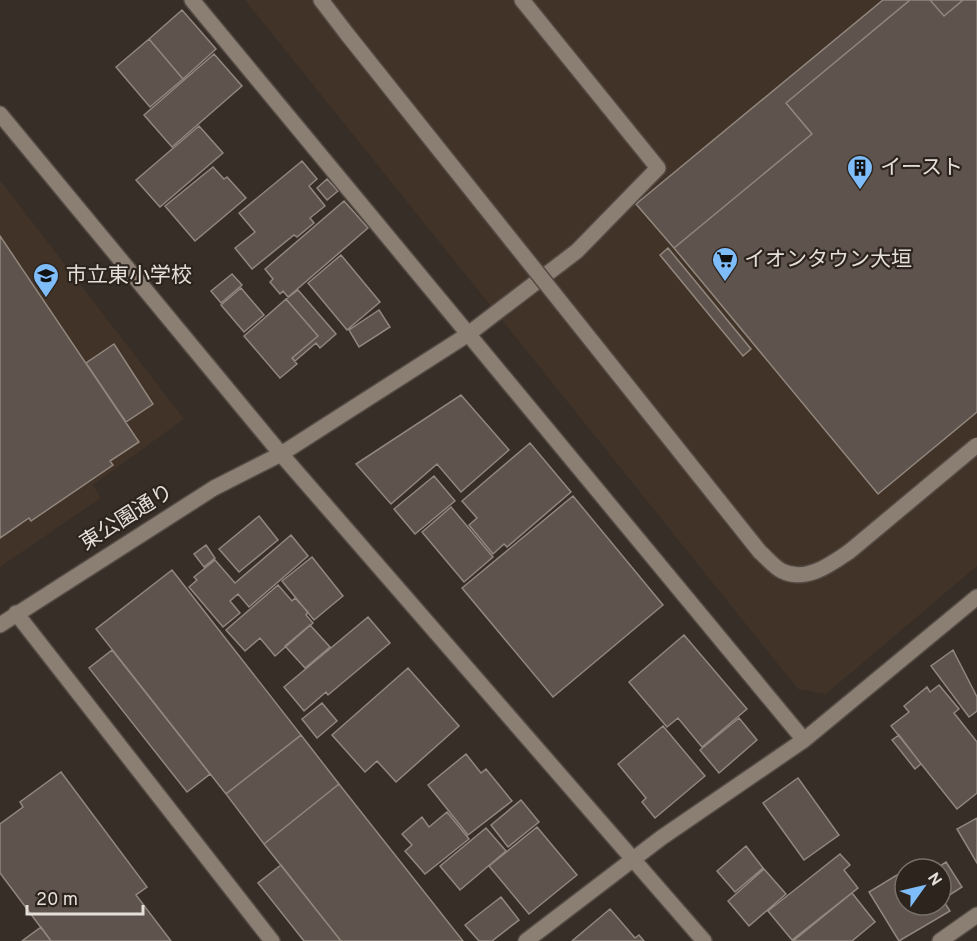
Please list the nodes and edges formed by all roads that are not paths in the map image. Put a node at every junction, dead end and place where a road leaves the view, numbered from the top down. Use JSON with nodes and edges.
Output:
{"nodes":[{"id":1,"x":192,"y":0,"type":"edge"},
{"id":2,"x":321,"y":0,"type":"edge"},
{"id":3,"x":522,"y":0,"type":"edge"},
{"id":4,"x":0,"y":114,"type":"edge"},
{"id":5,"x":467,"y":335,"type":"junction"},
{"id":6,"x":977,"y":445,"type":"edge"},
{"id":7,"x":280,"y":453,"type":"junction"},
{"id":8,"x":977,"y":597,"type":"edge"},
{"id":9,"x":16,"y":613,"type":"junction"},
{"id":10,"x":0,"y":625,"type":"edge"},
{"id":11,"x":804,"y":740,"type":"junction"},
{"id":12,"x":632,"y":860,"type":"junction"},
{"id":13,"x":977,"y":915,"type":"edge"},
{"id":14,"x":272,"y":941,"type":"edge"},
{"id":15,"x":526,"y":941,"type":"edge"},
{"id":16,"x":704,"y":941,"type":"edge"},
{"id":17,"x":940,"y":941,"type":"edge"}],
"edges":[{"from":1,"to":5,"type":"street"},
{"from":2,"to":6,"type":"street","bridge":true},
{"from":3,"to":5,"type":"street","name":"東公園通り"},
{"from":4,"to":7,"type":"street"},
{"from":5,"to":7,"type":"street","name":"東公園通り"},
{"from":5,"to":11,"type":"street"},
{"from":7,"to":9,"type":"street","name":"東公園通り"},
{"from":7,"to":12,"type":"street"},
{"from":8,"to":11,"type":"street"},
{"from":9,"to":10,"type":"street","name":"東公園通り"},
{"from":9,"to":14,"type":"street"},
{"from":11,"to":12,"type":"street"},
{"from":12,"to":15,"type":"street"},
{"from":12,"to":16,"type":"street"},
{"from":13,"to":17,"type":"street"}]}
